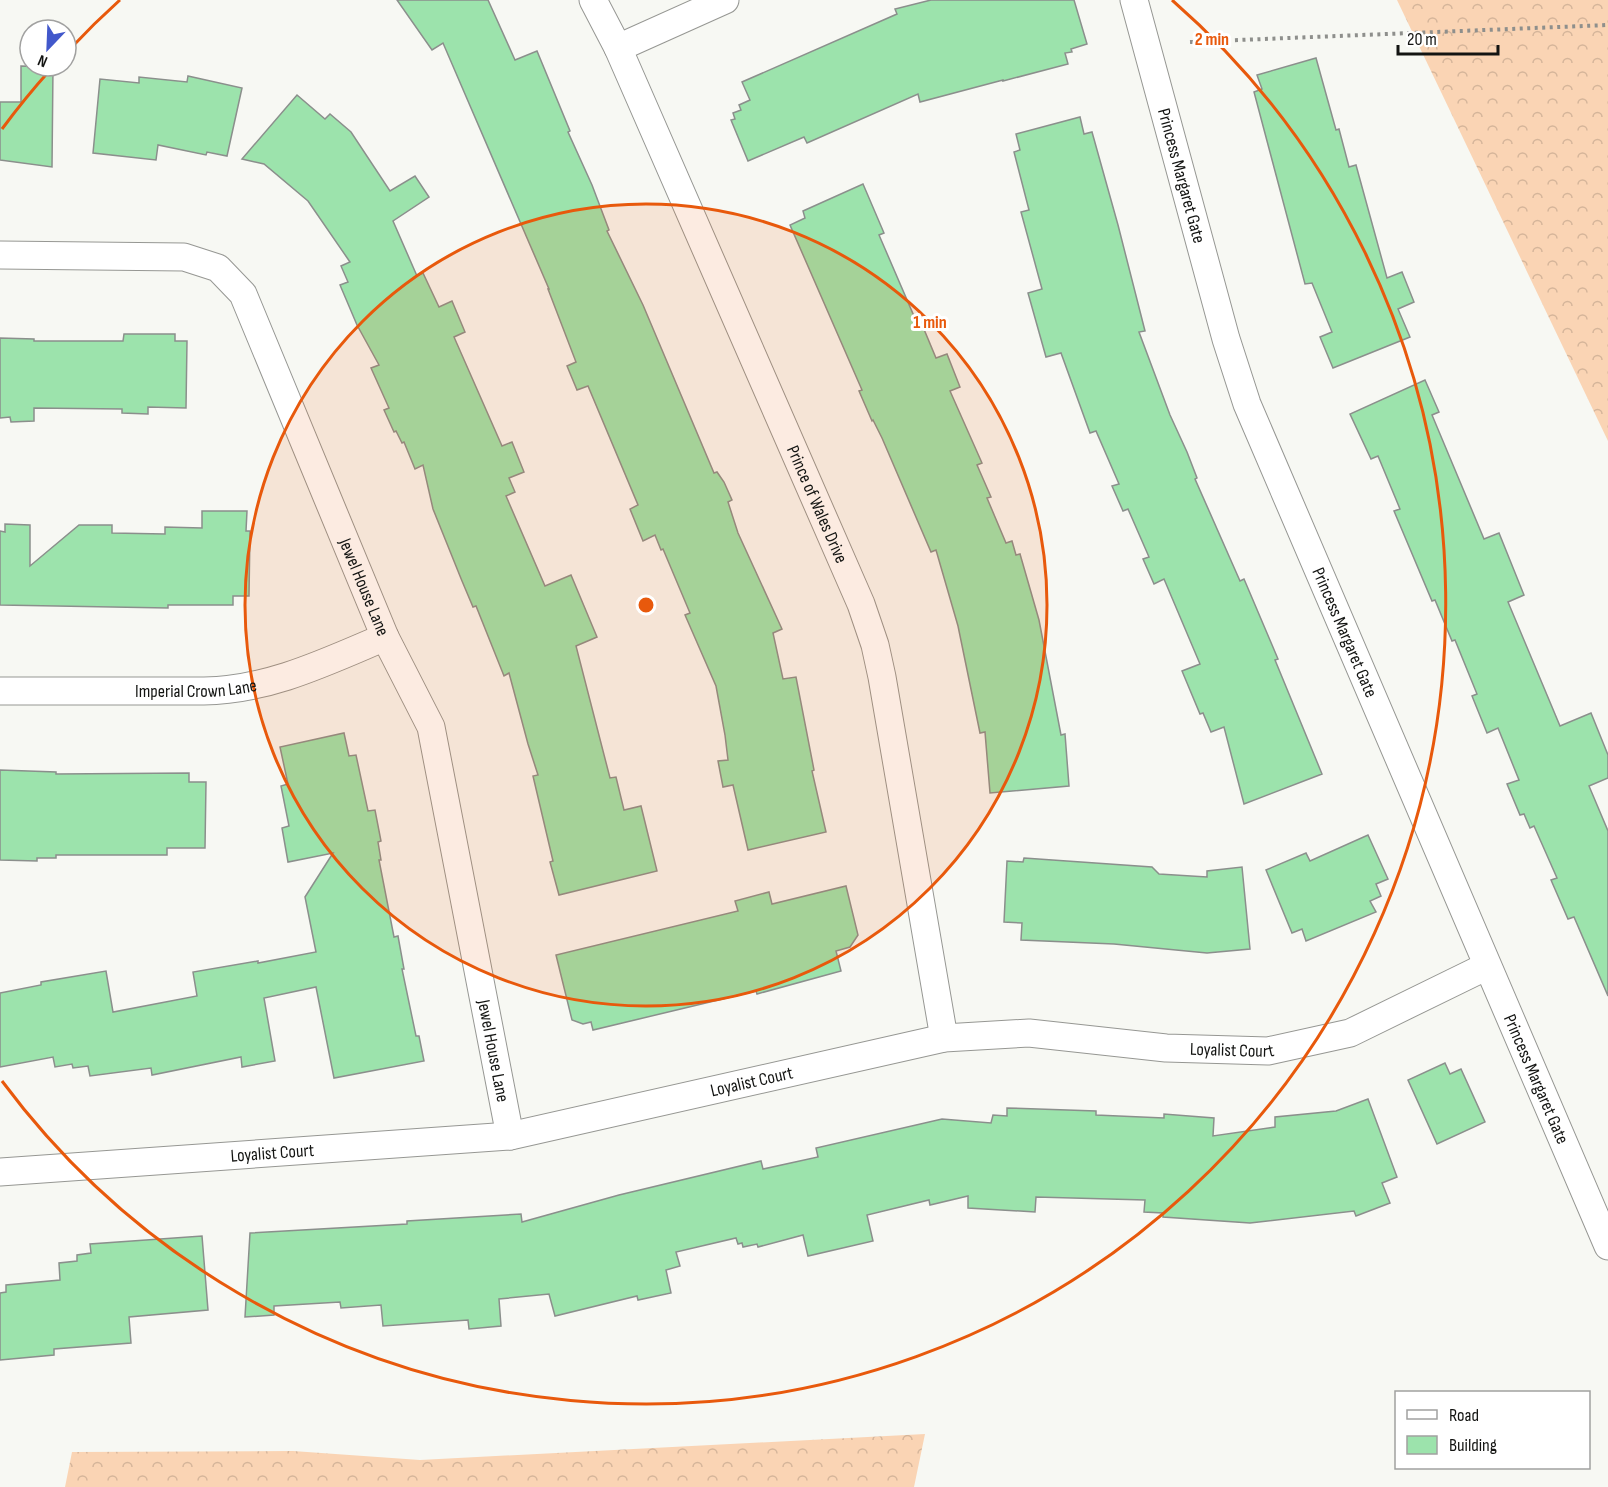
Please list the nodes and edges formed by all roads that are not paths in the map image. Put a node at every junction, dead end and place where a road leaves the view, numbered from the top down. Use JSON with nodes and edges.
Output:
{"nodes":[{"id":1,"x":593,"y":0,"type":"edge"},
{"id":2,"x":725,"y":0,"type":"edge"},
{"id":3,"x":1134,"y":0,"type":"edge"},
{"id":4,"x":618,"y":48,"type":"junction"},
{"id":5,"x":0,"y":255,"type":"edge"},
{"id":6,"x":385,"y":638,"type":"junction"},
{"id":7,"x":0,"y":691,"type":"edge"},
{"id":8,"x":1487,"y":966,"type":"junction"},
{"id":9,"x":944,"y":1038,"type":"junction"},
{"id":10,"x":510,"y":1136,"type":"junction"},
{"id":11,"x":0,"y":1172,"type":"edge"},
{"id":12,"x":1608,"y":1246,"type":"edge"}],
"edges":[{"from":1,"to":4,"type":"street","name":"Prince of Wales Drive"},
{"from":2,"to":4,"type":"street"},
{"from":3,"to":8,"type":"street","name":"Princess Margaret Gate"},
{"from":4,"to":9,"type":"street","name":"Prince of Wales Drive"},
{"from":5,"to":6,"type":"street","name":"Jewel House Lane"},
{"from":6,"to":7,"type":"street","name":"Imperial Crown Lane"},
{"from":6,"to":10,"type":"street","name":"Jewel House Lane"},
{"from":8,"to":9,"type":"street","name":"Loyalist Court"},
{"from":8,"to":12,"type":"street","name":"Princess Margaret Gate"},
{"from":9,"to":10,"type":"street","name":"Loyalist Court"},
{"from":10,"to":11,"type":"street","name":"Loyalist Court"}]}
